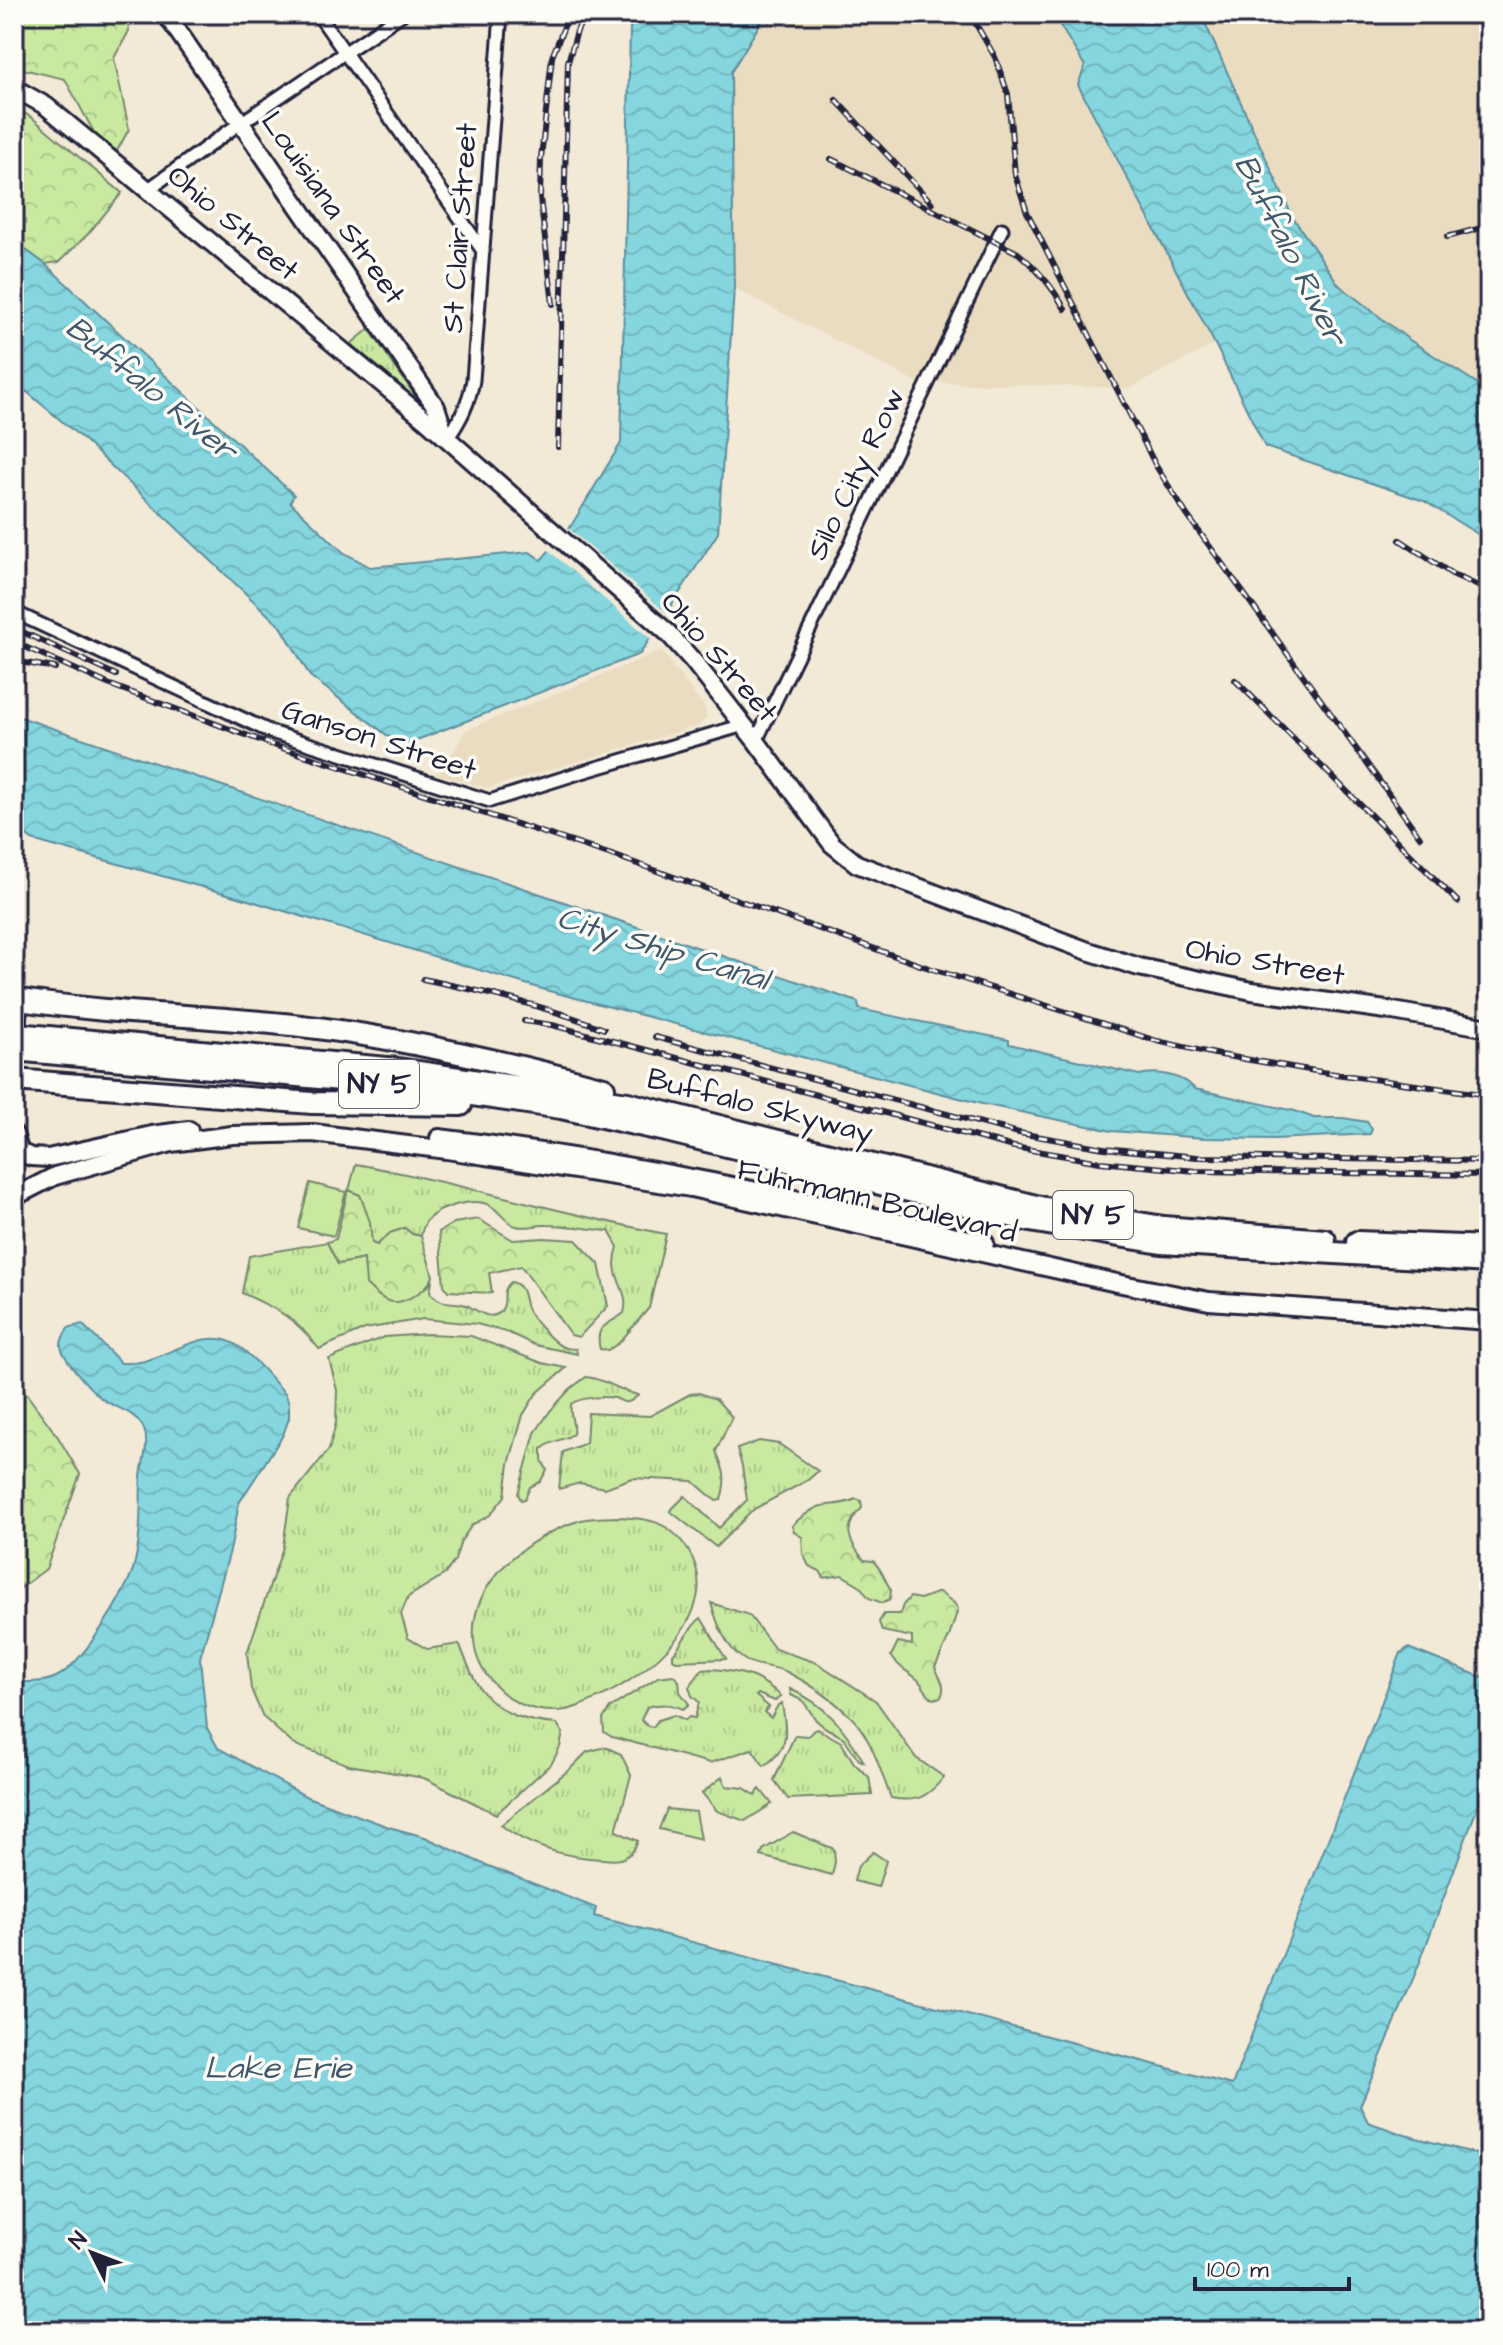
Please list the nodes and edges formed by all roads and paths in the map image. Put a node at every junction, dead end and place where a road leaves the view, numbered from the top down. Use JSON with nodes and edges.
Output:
{"nodes":[{"id":1,"x":166,"y":14,"type":"edge"},
{"id":2,"x":318,"y":14,"type":"edge"},
{"id":3,"x":402,"y":14,"type":"edge"},
{"id":4,"x":501,"y":14,"type":"edge"},
{"id":5,"x":345,"y":54,"type":"junction"},
{"id":6,"x":14,"y":88,"type":"edge"},
{"id":7,"x":241,"y":123,"type":"junction"},
{"id":8,"x":149,"y":189,"type":"junction"},
{"id":9,"x":1002,"y":229,"type":"dead end"},
{"id":10,"x":483,"y":252,"type":"junction"},
{"id":11,"x":447,"y":439,"type":"junction"},
{"id":12,"x":14,"y":612,"type":"edge"},
{"id":13,"x":744,"y":725,"type":"junction"},
{"id":14,"x":756,"y":741,"type":"junction"},
{"id":15,"x":16,"y":1000,"type":"edge"},
{"id":16,"x":1489,"y":1028,"type":"edge"},
{"id":17,"x":20,"y":1042,"type":"edge"},
{"id":18,"x":14,"y":1079,"type":"edge"},
{"id":19,"x":628,"y":1103,"type":"junction"},
{"id":20,"x":561,"y":1108,"type":"junction"},
{"id":21,"x":300,"y":1129,"type":"junction"},
{"id":22,"x":738,"y":1140,"type":"junction"},
{"id":23,"x":17,"y":1146,"type":"edge"},
{"id":24,"x":16,"y":1197,"type":"edge"},
{"id":25,"x":1489,"y":1247,"type":"edge"},
{"id":26,"x":1489,"y":1262,"type":"edge"},
{"id":27,"x":1335,"y":1306,"type":"junction"},
{"id":28,"x":1489,"y":1314,"type":"edge"},
{"id":29,"x":1489,"y":1321,"type":"edge"}],
"edges":[{"from":1,"to":7,"type":"street","name":"Louisiana Street"},
{"from":2,"to":5,"type":"street"},
{"from":3,"to":5,"type":"street"},
{"from":4,"to":10,"type":"street","name":"St Clair Street"},
{"from":5,"to":7,"type":"street"},
{"from":5,"to":10,"type":"street"},
{"from":6,"to":8,"type":"street","name":"Ohio Street"},
{"from":7,"to":8,"type":"street"},
{"from":7,"to":11,"type":"street","name":"Louisiana Street"},
{"from":8,"to":11,"type":"street","name":"Ohio Street"},
{"from":9,"to":14,"type":"street","name":"Silo City Row"},
{"from":10,"to":11,"type":"street","name":"St Clair Street"},
{"from":11,"to":13,"type":"street","name":"Ohio Street"},
{"from":12,"to":13,"type":"street","name":"Ganson Street"},
{"from":13,"to":14,"type":"street","name":"Ohio Street"},
{"from":14,"to":16,"type":"street","name":"Ohio Street"},
{"from":15,"to":18,"type":"street"},
{"from":15,"to":19,"type":"highway"},
{"from":17,"to":19,"type":"highway","name":"Buffalo Skyway","number":"NY 5"},
{"from":17,"to":20,"type":"highway","name":"Buffalo Skyway","number":"NY 5"},
{"from":18,"to":20,"type":"highway"},
{"from":19,"to":22,"type":"highway","name":"Buffalo Skyway","number":"NY 5"},
{"from":20,"to":22,"type":"highway","name":"Buffalo Skyway","number":"NY 5"},
{"from":21,"to":23,"type":"street","name":"Fuhrmann Boulevard"},
{"from":21,"to":24,"type":"street","name":"Fuhrmann Boulevard"},
{"from":21,"to":27,"type":"street","name":"Fuhrmann Boulevard"},
{"from":22,"to":25,"type":"highway","name":"Buffalo Skyway","number":"NY 5"},
{"from":22,"to":26,"type":"highway","name":"Buffalo Skyway","number":"NY 5"},
{"from":23,"to":24,"type":"street","name":"Fuhrmann Boulevard"},
{"from":27,"to":28,"type":"street","name":"Fuhrmann Boulevard"},
{"from":27,"to":29,"type":"street","name":"Fuhrmann Boulevard"}]}
